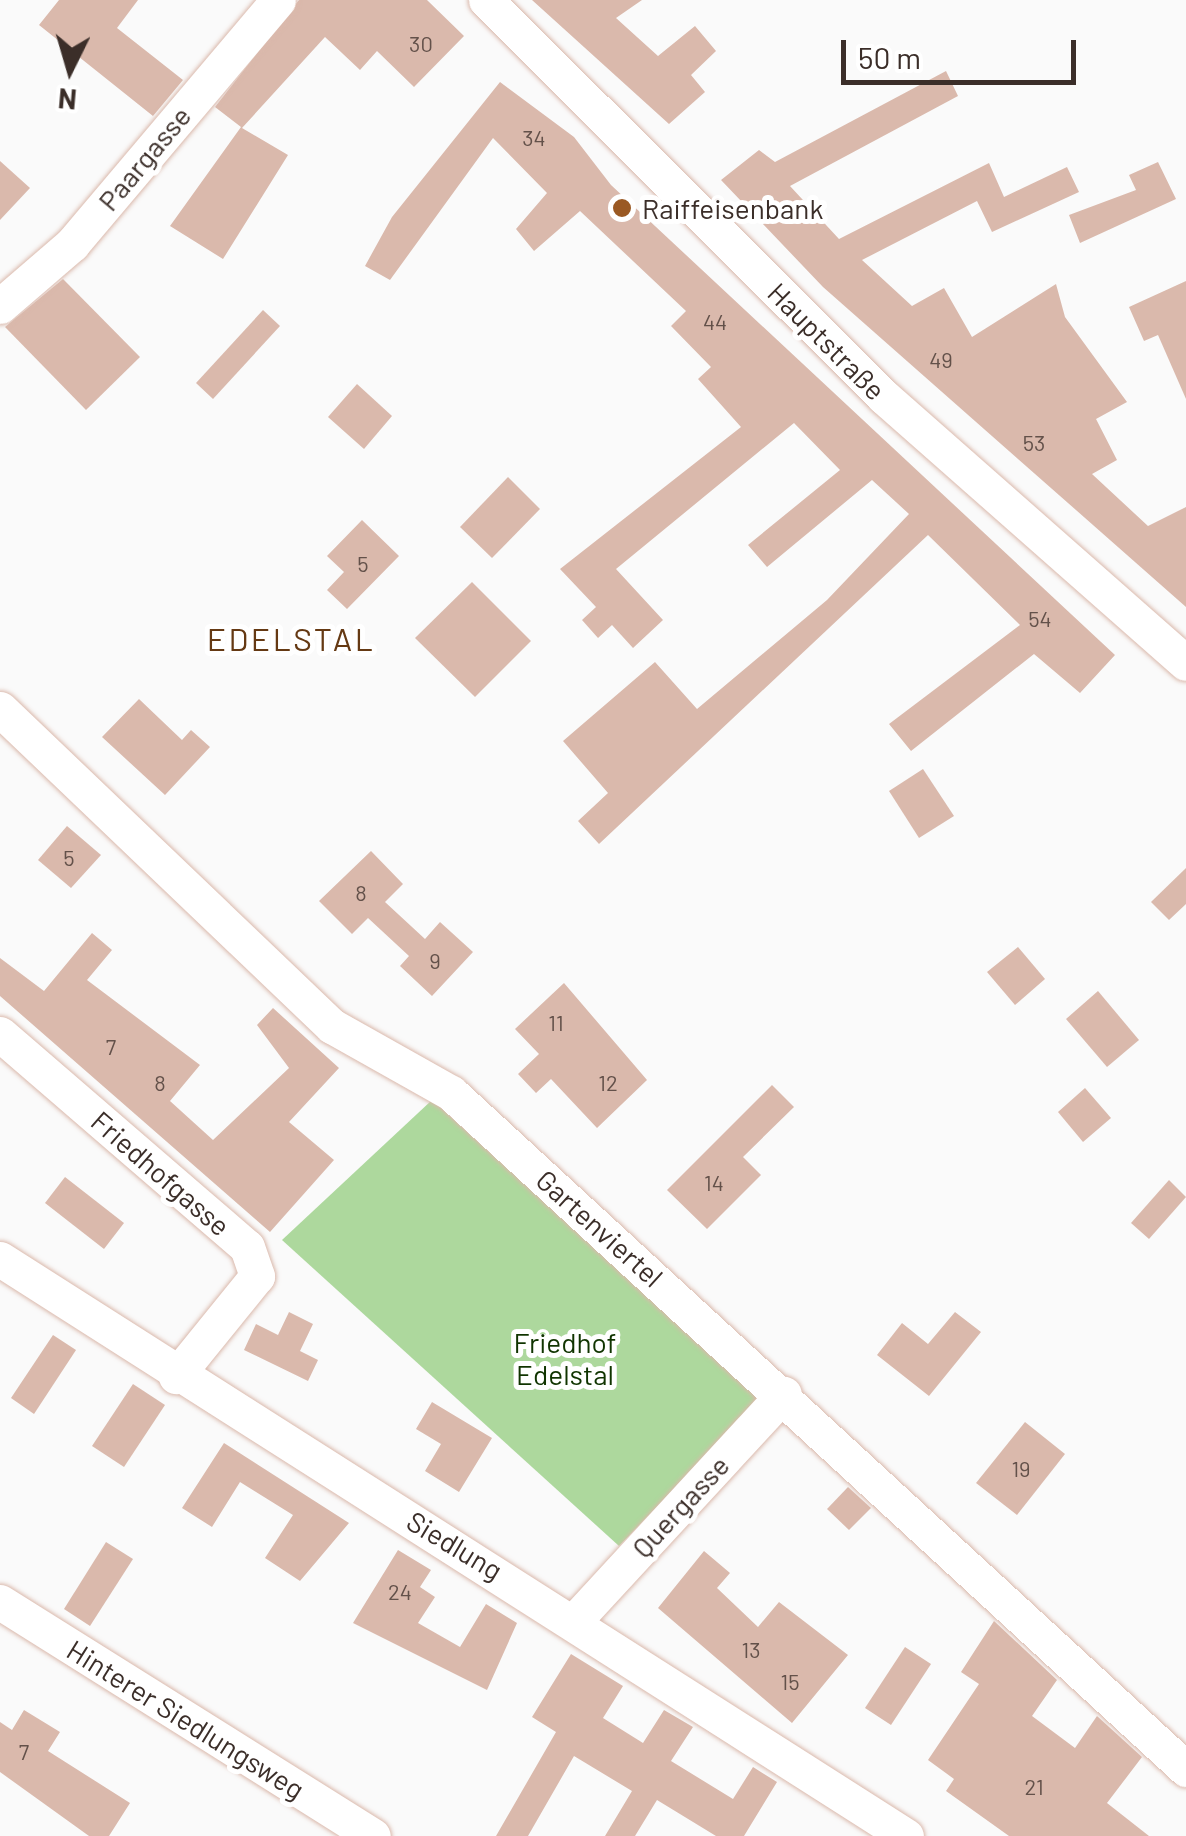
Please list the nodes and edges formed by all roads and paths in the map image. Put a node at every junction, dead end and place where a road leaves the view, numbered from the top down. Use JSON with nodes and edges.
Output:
{"nodes":[{"id":1,"x":278,"y":0,"type":"edge"},
{"id":2,"x":486,"y":0,"type":"edge"},
{"id":3,"x":0,"y":305,"type":"edge"},
{"id":4,"x":1186,"y":663,"type":"edge"},
{"id":5,"x":0,"y":709,"type":"edge"},
{"id":6,"x":0,"y":1034,"type":"edge"},
{"id":7,"x":0,"y":1259,"type":"edge"},
{"id":8,"x":176,"y":1376,"type":"junction"},
{"id":9,"x":784,"y":1394,"type":"junction"},
{"id":10,"x":0,"y":1602,"type":"edge"},
{"id":11,"x":576,"y":1618,"type":"junction"},
{"id":12,"x":1186,"y":1768,"type":"edge"},
{"id":13,"x":372,"y":1836,"type":"edge"},
{"id":14,"x":906,"y":1836,"type":"edge"}],
"edges":[{"from":1,"to":3,"type":"street","name":"Paargasse"},
{"from":2,"to":4,"type":"street","name":"Hauptstraße"},
{"from":5,"to":9,"type":"street","name":"Gartenviertel"},
{"from":6,"to":8,"type":"street","name":"Friedhofgasse"},
{"from":7,"to":8,"type":"street","name":"Siedlung"},
{"from":8,"to":11,"type":"street","name":"Siedlung"},
{"from":9,"to":11,"type":"street","name":"Quergasse"},
{"from":9,"to":12,"type":"street","name":"Gartenviertel"},
{"from":10,"to":13,"type":"street","name":"Hinterer Siedlungsweg"},
{"from":11,"to":14,"type":"street","name":"Siedlung"}]}
